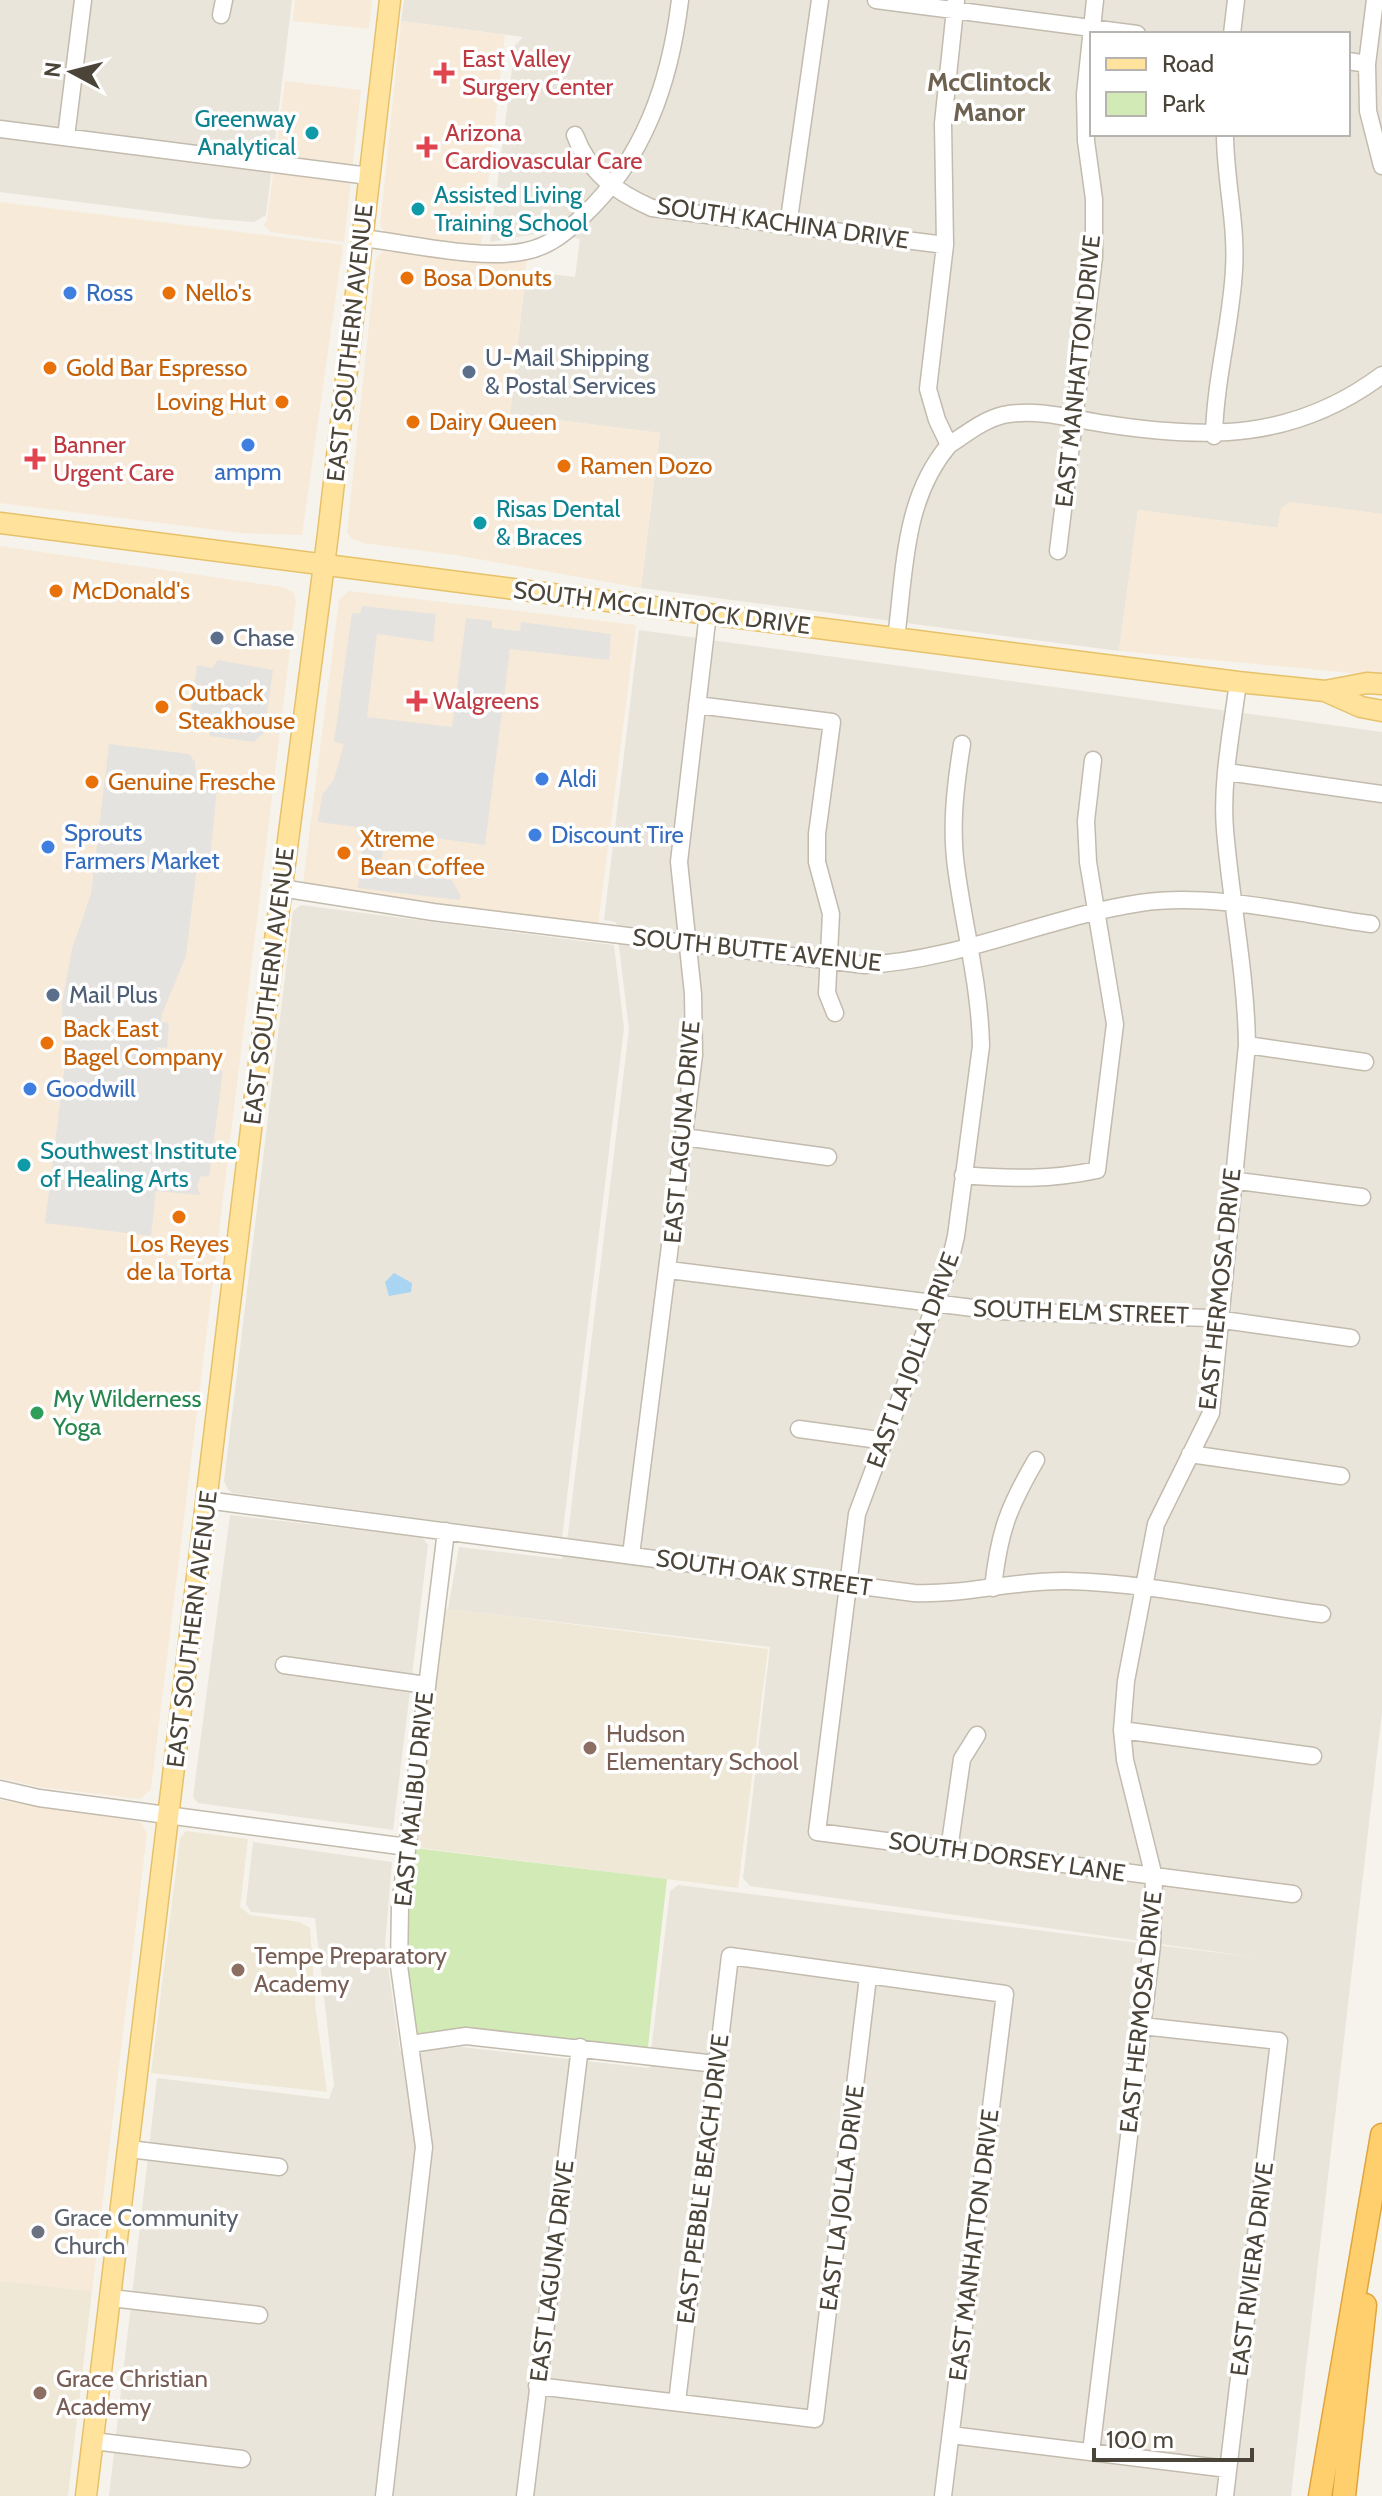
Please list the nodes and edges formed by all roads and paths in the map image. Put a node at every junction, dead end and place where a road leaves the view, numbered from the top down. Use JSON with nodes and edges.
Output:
{"nodes":[{"id":1,"x":81,"y":0,"type":"edge"},
{"id":2,"x":390,"y":0,"type":"edge"},
{"id":3,"x":680,"y":0,"type":"edge"},
{"id":4,"x":820,"y":0,"type":"edge"},
{"id":5,"x":876,"y":0,"type":"edge"},
{"id":6,"x":1095,"y":0,"type":"edge"},
{"id":7,"x":1236,"y":0,"type":"edge"},
{"id":8,"x":1375,"y":0,"type":"edge"},
{"id":9,"x":955,"y":5,"type":"edge"},
{"id":10,"x":1092,"y":28,"type":"junction"},
{"id":11,"x":1092,"y":32,"type":"edge"},
{"id":12,"x":1122,"y":32,"type":"edge"},
{"id":13,"x":1232,"y":32,"type":"edge"},
{"id":14,"x":1090,"y":47,"type":"edge"},
{"id":15,"x":1350,"y":61,"type":"edge"},
{"id":16,"x":1367,"y":64,"type":"junction"},
{"id":17,"x":0,"y":129,"type":"edge"},
{"id":18,"x":575,"y":135,"type":"dead end"},
{"id":19,"x":1225,"y":136,"type":"edge"},
{"id":20,"x":66,"y":137,"type":"junction"},
{"id":21,"x":1382,"y":166,"type":"edge"},
{"id":22,"x":369,"y":176,"type":"junction"},
{"id":23,"x":613,"y":186,"type":"junction"},
{"id":24,"x":788,"y":226,"type":"junction"},
{"id":25,"x":362,"y":238,"type":"junction"},
{"id":26,"x":945,"y":245,"type":"junction"},
{"id":27,"x":1382,"y":375,"type":"edge"},
{"id":28,"x":1074,"y":419,"type":"junction"},
{"id":29,"x":1214,"y":436,"type":"junction"},
{"id":30,"x":949,"y":445,"type":"junction"},
{"id":31,"x":0,"y":523,"type":"edge"},
{"id":32,"x":1058,"y":551,"type":"dead end"},
{"id":33,"x":323,"y":564,"type":"junction"},
{"id":34,"x":708,"y":613,"type":"junction"},
{"id":35,"x":896,"y":638,"type":"junction"},
{"id":36,"x":1238,"y":682,"type":"junction"},
{"id":37,"x":1382,"y":684,"type":"edge"},
{"id":38,"x":1325,"y":691,"type":"junction"},
{"id":39,"x":697,"y":705,"type":"junction"},
{"id":40,"x":1382,"y":711,"type":"edge"},
{"id":41,"x":962,"y":744,"type":"dead end"},
{"id":42,"x":1093,"y":760,"type":"dead end"},
{"id":43,"x":1227,"y":772,"type":"junction"},
{"id":44,"x":1382,"y":794,"type":"edge"},
{"id":45,"x":281,"y":888,"type":"junction"},
{"id":46,"x":1235,"y":905,"type":"junction"},
{"id":47,"x":1097,"y":912,"type":"junction"},
{"id":48,"x":1371,"y":924,"type":"dead end"},
{"id":49,"x":686,"y":945,"type":"junction"},
{"id":50,"x":969,"y":947,"type":"junction"},
{"id":51,"x":831,"y":962,"type":"junction"},
{"id":52,"x":835,"y":1013,"type":"dead end"},
{"id":53,"x":1247,"y":1045,"type":"junction"},
{"id":54,"x":1365,"y":1062,"type":"dead end"},
{"id":55,"x":684,"y":1137,"type":"junction"},
{"id":56,"x":828,"y":1157,"type":"dead end"},
{"id":57,"x":963,"y":1175,"type":"junction"},
{"id":58,"x":1231,"y":1180,"type":"junction"},
{"id":59,"x":1362,"y":1197,"type":"dead end"},
{"id":60,"x":669,"y":1270,"type":"junction"},
{"id":61,"x":938,"y":1305,"type":"junction"},
{"id":62,"x":1222,"y":1319,"type":"junction"},
{"id":63,"x":1351,"y":1338,"type":"dead end"},
{"id":64,"x":799,"y":1429,"type":"dead end"},
{"id":65,"x":886,"y":1441,"type":"junction"},
{"id":66,"x":1190,"y":1454,"type":"junction"},
{"id":67,"x":1036,"y":1460,"type":"dead end"},
{"id":68,"x":1341,"y":1476,"type":"dead end"},
{"id":69,"x":206,"y":1500,"type":"junction"},
{"id":70,"x":446,"y":1531,"type":"junction"},
{"id":71,"x":631,"y":1555,"type":"junction"},
{"id":72,"x":847,"y":1584,"type":"junction"},
{"id":73,"x":993,"y":1588,"type":"junction"},
{"id":74,"x":1141,"y":1589,"type":"junction"},
{"id":75,"x":1322,"y":1614,"type":"dead end"},
{"id":76,"x":284,"y":1665,"type":"dead end"},
{"id":77,"x":426,"y":1685,"type":"junction"},
{"id":78,"x":1122,"y":1730,"type":"junction"},
{"id":79,"x":977,"y":1735,"type":"dead end"},
{"id":80,"x":1313,"y":1756,"type":"dead end"},
{"id":81,"x":0,"y":1789,"type":"edge"},
{"id":82,"x":170,"y":1815,"type":"junction"},
{"id":83,"x":817,"y":1832,"type":"joint"},
{"id":84,"x":407,"y":1847,"type":"junction"},
{"id":85,"x":949,"y":1850,"type":"junction"},
{"id":86,"x":1154,"y":1877,"type":"junction"},
{"id":87,"x":1293,"y":1894,"type":"dead end"},
{"id":88,"x":868,"y":1977,"type":"junction"},
{"id":89,"x":1142,"y":2026,"type":"junction"},
{"id":90,"x":410,"y":2044,"type":"junction"},
{"id":91,"x":580,"y":2047,"type":"junction"},
{"id":92,"x":716,"y":2064,"type":"junction"},
{"id":93,"x":1382,"y":2135,"type":"edge"},
{"id":94,"x":129,"y":2149,"type":"junction"},
{"id":95,"x":1382,"y":2157,"type":"edge"},
{"id":96,"x":279,"y":2167,"type":"dead end"},
{"id":97,"x":111,"y":2298,"type":"junction"},
{"id":98,"x":259,"y":2315,"type":"dead end"},
{"id":99,"x":537,"y":2386,"type":"junction"},
{"id":100,"x":677,"y":2402,"type":"junction"},
{"id":101,"x":951,"y":2435,"type":"junction"},
{"id":102,"x":93,"y":2441,"type":"junction"},
{"id":103,"x":1091,"y":2452,"type":"junction"},
{"id":104,"x":242,"y":2459,"type":"dead end"},
{"id":105,"x":1228,"y":2469,"type":"junction"},
{"id":106,"x":86,"y":2496,"type":"edge"},
{"id":107,"x":384,"y":2496,"type":"edge"},
{"id":108,"x":525,"y":2496,"type":"edge"},
{"id":109,"x":943,"y":2496,"type":"edge"},
{"id":110,"x":1225,"y":2496,"type":"edge"},
{"id":111,"x":1320,"y":2496,"type":"edge"},
{"id":112,"x":1344,"y":2496,"type":"edge"}],
"edges":[{"from":1,"to":20,"type":"street"},
{"from":2,"to":22,"type":"main road","name":"EAST SOUTHERN AVENUE"},
{"from":3,"to":23,"type":"street"},
{"from":4,"to":24,"type":"street"},
{"from":5,"to":9,"type":"street"},
{"from":6,"to":10,"type":"street","name":"EAST MANHATTON DRIVE"},
{"from":7,"to":13,"type":"street"},
{"from":8,"to":16,"type":"street"},
{"from":9,"to":10,"type":"street"},
{"from":9,"to":26,"type":"street"},
{"from":10,"to":11,"type":"street","name":"EAST MANHATTON DRIVE"},
{"from":10,"to":12,"type":"street"},
{"from":14,"to":28,"type":"street","name":"EAST MANHATTON DRIVE"},
{"from":15,"to":16,"type":"street"},
{"from":16,"to":21,"type":"street"},
{"from":17,"to":20,"type":"street"},
{"from":18,"to":23,"type":"street"},
{"from":19,"to":29,"type":"street"},
{"from":20,"to":22,"type":"street"},
{"from":22,"to":25,"type":"main road","name":"EAST SOUTHERN AVENUE"},
{"from":23,"to":24,"type":"street","name":"SOUTH KACHINA DRIVE"},
{"from":23,"to":25,"type":"street"},
{"from":24,"to":26,"type":"street","name":"SOUTH KACHINA DRIVE"},
{"from":25,"to":33,"type":"main road","name":"EAST SOUTHERN AVENUE"},
{"from":26,"to":30,"type":"street"},
{"from":27,"to":29,"type":"street"},
{"from":28,"to":29,"type":"street"},
{"from":28,"to":30,"type":"street"},
{"from":28,"to":32,"type":"street","name":"EAST MANHATTON DRIVE"},
{"from":30,"to":35,"type":"street"},
{"from":31,"to":33,"type":"main road","name":"SOUTH MCCLINTOCK DRIVE"},
{"from":33,"to":34,"type":"main road","name":"SOUTH MCCLINTOCK DRIVE"},
{"from":33,"to":45,"type":"main road","name":"EAST SOUTHERN AVENUE"},
{"from":34,"to":35,"type":"main road","name":"SOUTH MCCLINTOCK DRIVE"},
{"from":34,"to":39,"type":"street","name":"EAST LAGUNA DRIVE"},
{"from":35,"to":36,"type":"main road","name":"SOUTH MCCLINTOCK DRIVE"},
{"from":36,"to":38,"type":"main road","name":"SOUTH MCCLINTOCK DRIVE"},
{"from":36,"to":43,"type":"street","name":"EAST HERMOSA DRIVE"},
{"from":37,"to":38,"type":"main road","name":"SOUTH MCCLINTOCK DRIVE"},
{"from":38,"to":40,"type":"main road","name":"SOUTH MCCLINTOCK DRIVE"},
{"from":39,"to":49,"type":"street","name":"EAST LAGUNA DRIVE"},
{"from":39,"to":51,"type":"street"},
{"from":41,"to":50,"type":"street","name":"EAST LA JOLLA DRIVE"},
{"from":42,"to":47,"type":"street"},
{"from":43,"to":44,"type":"street"},
{"from":43,"to":46,"type":"street","name":"EAST HERMOSA DRIVE"},
{"from":45,"to":49,"type":"street","name":"SOUTH BUTTE AVENUE"},
{"from":45,"to":69,"type":"main road","name":"EAST SOUTHERN AVENUE"},
{"from":46,"to":47,"type":"street","name":"SOUTH BUTTE AVENUE"},
{"from":46,"to":48,"type":"street","name":"SOUTH BUTTE AVENUE"},
{"from":46,"to":53,"type":"street","name":"EAST HERMOSA DRIVE"},
{"from":47,"to":50,"type":"street","name":"SOUTH BUTTE AVENUE"},
{"from":47,"to":57,"type":"street"},
{"from":49,"to":51,"type":"street","name":"SOUTH BUTTE AVENUE"},
{"from":49,"to":55,"type":"street","name":"EAST LAGUNA DRIVE"},
{"from":50,"to":51,"type":"street","name":"SOUTH BUTTE AVENUE"},
{"from":50,"to":57,"type":"street","name":"EAST LA JOLLA DRIVE"},
{"from":51,"to":52,"type":"street"},
{"from":53,"to":54,"type":"street"},
{"from":53,"to":58,"type":"street","name":"EAST HERMOSA DRIVE"},
{"from":55,"to":56,"type":"street"},
{"from":55,"to":60,"type":"street","name":"EAST LAGUNA DRIVE"},
{"from":57,"to":61,"type":"street","name":"EAST LA JOLLA DRIVE"},
{"from":58,"to":59,"type":"street"},
{"from":58,"to":62,"type":"street","name":"EAST HERMOSA DRIVE"},
{"from":60,"to":61,"type":"street","name":"SOUTH ELM STREET"},
{"from":60,"to":71,"type":"street","name":"EAST LAGUNA DRIVE"},
{"from":61,"to":62,"type":"street","name":"SOUTH ELM STREET"},
{"from":61,"to":65,"type":"street","name":"EAST LA JOLLA DRIVE"},
{"from":62,"to":63,"type":"street","name":"SOUTH ELM STREET"},
{"from":62,"to":66,"type":"street","name":"EAST HERMOSA DRIVE"},
{"from":64,"to":65,"type":"street"},
{"from":65,"to":72,"type":"street","name":"EAST LA JOLLA DRIVE"},
{"from":66,"to":68,"type":"street"},
{"from":66,"to":74,"type":"street","name":"EAST HERMOSA DRIVE"},
{"from":67,"to":73,"type":"street"},
{"from":69,"to":70,"type":"street","name":"SOUTH OAK STREET"},
{"from":69,"to":82,"type":"main road","name":"EAST SOUTHERN AVENUE"},
{"from":70,"to":71,"type":"street","name":"SOUTH OAK STREET"},
{"from":70,"to":77,"type":"street","name":"EAST MALIBU DRIVE"},
{"from":71,"to":72,"type":"street","name":"SOUTH OAK STREET"},
{"from":72,"to":73,"type":"street","name":"SOUTH OAK STREET"},
{"from":72,"to":83,"type":"street","name":"EAST LA JOLLA DRIVE"},
{"from":73,"to":74,"type":"street","name":"SOUTH OAK STREET"},
{"from":74,"to":75,"type":"street","name":"SOUTH OAK STREET"},
{"from":74,"to":78,"type":"street","name":"EAST HERMOSA DRIVE"},
{"from":76,"to":77,"type":"street"},
{"from":77,"to":84,"type":"street","name":"EAST MALIBU DRIVE"},
{"from":78,"to":80,"type":"street"},
{"from":78,"to":86,"type":"street","name":"EAST HERMOSA DRIVE"},
{"from":79,"to":85,"type":"street"},
{"from":81,"to":82,"type":"street"},
{"from":82,"to":84,"type":"street"},
{"from":82,"to":94,"type":"main road","name":"EAST SOUTHERN AVENUE"},
{"from":83,"to":85,"type":"street","name":"SOUTH DORSEY LANE"},
{"from":84,"to":90,"type":"street","name":"EAST MALIBU DRIVE"},
{"from":85,"to":86,"type":"street","name":"SOUTH DORSEY LANE"},
{"from":86,"to":87,"type":"street","name":"SOUTH DORSEY LANE"},
{"from":86,"to":89,"type":"street","name":"EAST HERMOSA DRIVE"},
{"from":88,"to":92,"type":"street","name":"EAST PEBBLE BEACH DRIVE"},
{"from":88,"to":100,"type":"street","name":"EAST LA JOLLA DRIVE"},
{"from":88,"to":101,"type":"street","name":"EAST MANHATTON DRIVE"},
{"from":89,"to":103,"type":"street","name":"EAST HERMOSA DRIVE"},
{"from":89,"to":105,"type":"street","name":"EAST RIVIERA DRIVE"},
{"from":90,"to":91,"type":"street"},
{"from":90,"to":107,"type":"street","name":"EAST MALIBU DRIVE"},
{"from":91,"to":92,"type":"street"},
{"from":91,"to":99,"type":"street","name":"EAST LAGUNA DRIVE"},
{"from":92,"to":100,"type":"street","name":"EAST PEBBLE BEACH DRIVE"},
{"from":93,"to":111,"type":"highway"},
{"from":94,"to":96,"type":"street"},
{"from":94,"to":97,"type":"main road","name":"EAST SOUTHERN AVENUE"},
{"from":95,"to":112,"type":"highway"},
{"from":97,"to":98,"type":"street"},
{"from":97,"to":102,"type":"main road","name":"EAST SOUTHERN AVENUE"},
{"from":99,"to":100,"type":"street"},
{"from":99,"to":108,"type":"street","name":"EAST LAGUNA DRIVE"},
{"from":101,"to":103,"type":"street"},
{"from":101,"to":109,"type":"street","name":"EAST MANHATTON DRIVE"},
{"from":102,"to":104,"type":"street"},
{"from":102,"to":106,"type":"main road","name":"EAST SOUTHERN AVENUE"},
{"from":103,"to":105,"type":"street"},
{"from":105,"to":110,"type":"street","name":"EAST RIVIERA DRIVE"}]}
